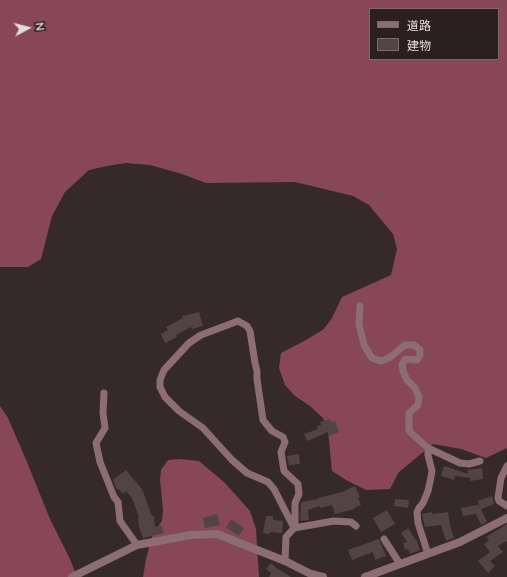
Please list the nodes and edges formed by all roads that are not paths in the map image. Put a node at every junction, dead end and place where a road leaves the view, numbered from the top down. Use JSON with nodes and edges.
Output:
{"nodes":[{"id":1,"x":360,"y":306,"type":"dead end"},
{"id":2,"x":104,"y":393,"type":"dead end"},
{"id":3,"x":428,"y":448,"type":"junction"},
{"id":4,"x":480,"y":461,"type":"dead end"},
{"id":5,"x":507,"y":466,"type":"edge"},
{"id":6,"x":507,"y":506,"type":"edge"},
{"id":7,"x":507,"y":518,"type":"edge"},
{"id":8,"x":356,"y":526,"type":"dead end"},
{"id":9,"x":295,"y":528,"type":"junction"},
{"id":10,"x":384,"y":539,"type":"dead end"},
{"id":11,"x":137,"y":545,"type":"junction"},
{"id":12,"x":428,"y":554,"type":"junction"},
{"id":13,"x":284,"y":561,"type":"junction"},
{"id":14,"x":400,"y":564,"type":"junction"},
{"id":15,"x":72,"y":577,"type":"edge"},
{"id":16,"x":323,"y":577,"type":"edge"},
{"id":17,"x":365,"y":577,"type":"edge"}],
"edges":[{"from":1,"to":3,"type":"street"},
{"from":2,"to":11,"type":"street"},
{"from":3,"to":4,"type":"street"},
{"from":3,"to":12,"type":"street"},
{"from":5,"to":6,"type":"street"},
{"from":7,"to":12,"type":"street"},
{"from":8,"to":9,"type":"street"},
{"from":9,"to":9,"type":"street"},
{"from":9,"to":13,"type":"street"},
{"from":10,"to":14,"type":"street"},
{"from":11,"to":13,"type":"street"},
{"from":11,"to":15,"type":"street"},
{"from":12,"to":14,"type":"street"},
{"from":13,"to":16,"type":"street"},
{"from":14,"to":17,"type":"street"}]}
